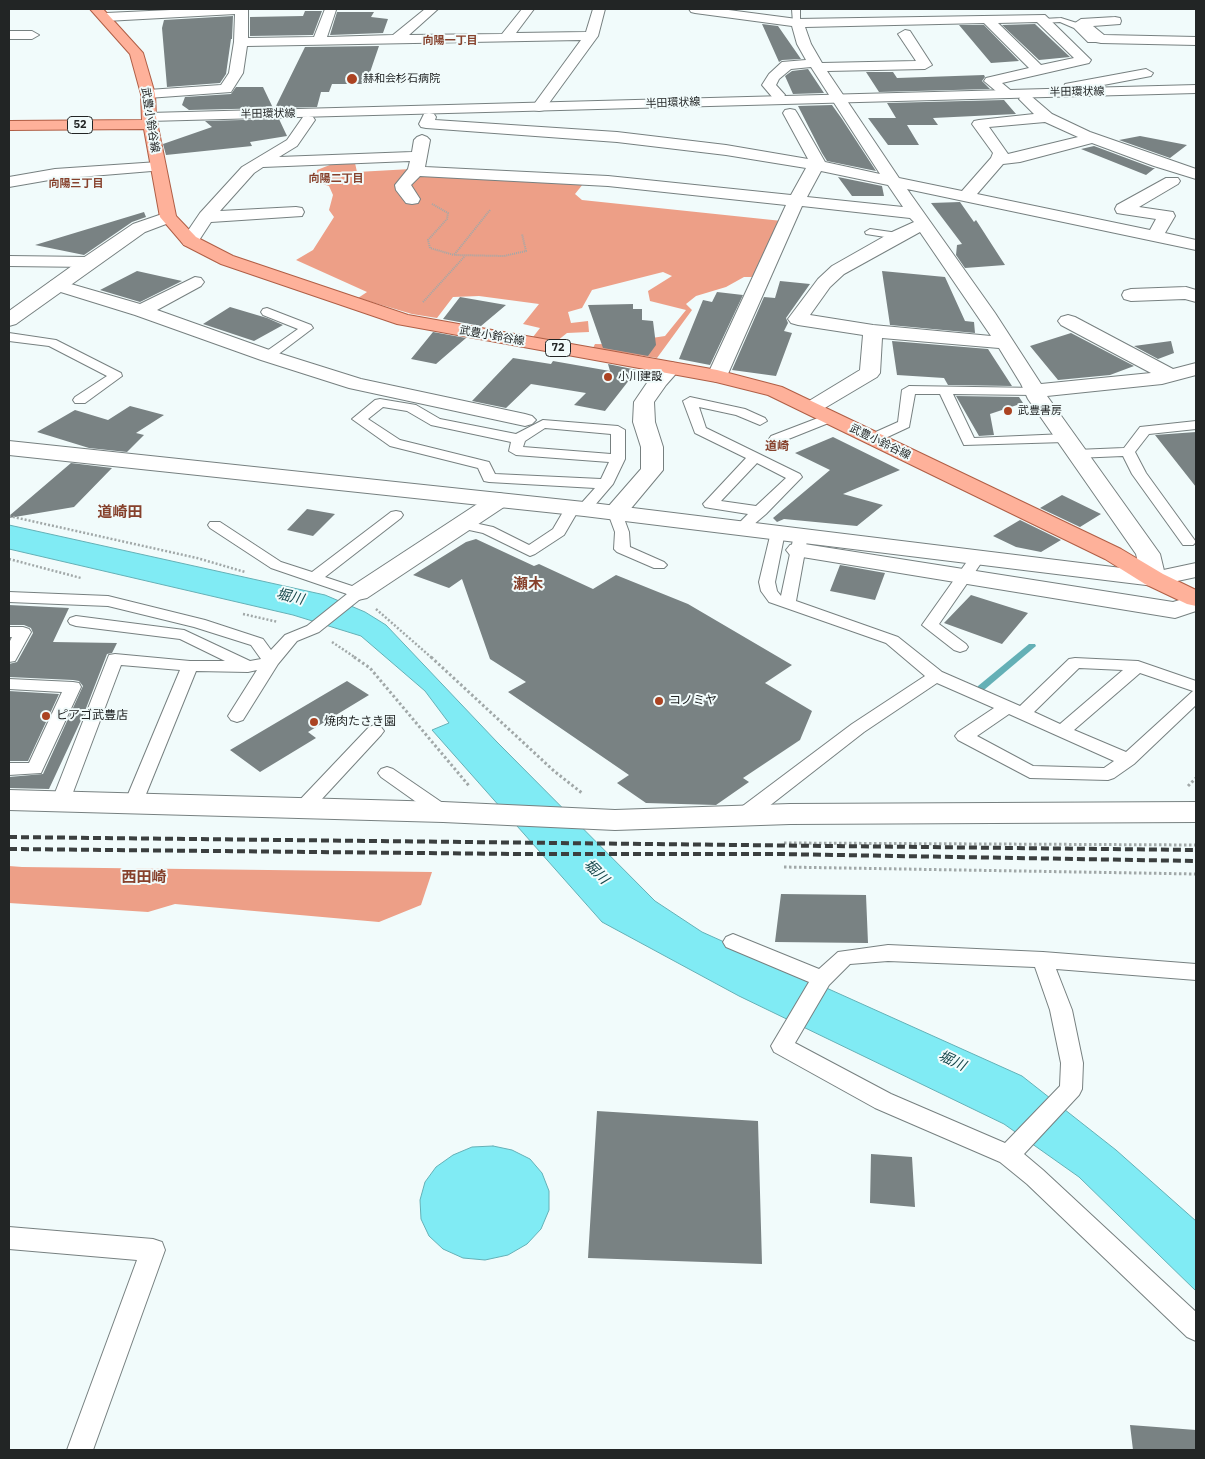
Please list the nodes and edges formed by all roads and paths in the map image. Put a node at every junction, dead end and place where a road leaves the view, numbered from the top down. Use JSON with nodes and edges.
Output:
{"nodes":[{"id":1,"x":242,"y":9,"type":"edge"},
{"id":2,"x":432,"y":9,"type":"edge"},
{"id":3,"x":528,"y":9,"type":"edge"},
{"id":4,"x":599,"y":9,"type":"edge"},
{"id":5,"x":695,"y":9,"type":"edge"},
{"id":6,"x":796,"y":9,"type":"edge"},
{"id":7,"x":330,"y":10,"type":"edge"},
{"id":8,"x":101,"y":13,"type":"edge"},
{"id":9,"x":987,"y":19,"type":"junction"},
{"id":10,"x":1115,"y":21,"type":"dead end"},
{"id":11,"x":1043,"y":22,"type":"junction"},
{"id":12,"x":799,"y":30,"type":"junction"},
{"id":13,"x":953,"y":33,"type":"dead end"},
{"id":14,"x":905,"y":34,"type":"junction"},
{"id":15,"x":9,"y":35,"type":"edge"},
{"id":16,"x":32,"y":35,"type":"dead end"},
{"id":17,"x":591,"y":36,"type":"junction"},
{"id":18,"x":506,"y":37,"type":"junction"},
{"id":19,"x":397,"y":38,"type":"junction"},
{"id":20,"x":1101,"y":39,"type":"junction"},
{"id":21,"x":319,"y":40,"type":"junction"},
{"id":22,"x":1196,"y":41,"type":"edge"},
{"id":23,"x":241,"y":42,"type":"junction"},
{"id":24,"x":816,"y":65,"type":"junction"},
{"id":25,"x":1038,"y":70,"type":"junction"},
{"id":26,"x":1146,"y":73,"type":"dead end"},
{"id":27,"x":1196,"y":89,"type":"edge"},
{"id":28,"x":1069,"y":92,"type":"junction"},
{"id":29,"x":148,"y":94,"type":"junction"},
{"id":30,"x":1008,"y":94,"type":"junction"},
{"id":31,"x":1196,"y":94,"type":"edge"},
{"id":32,"x":778,"y":95,"type":"dead end"},
{"id":33,"x":1026,"y":99,"type":"junction"},
{"id":34,"x":840,"y":101,"type":"junction"},
{"id":35,"x":539,"y":106,"type":"junction"},
{"id":36,"x":790,"y":113,"type":"dead end"},
{"id":37,"x":1047,"y":117,"type":"junction"},
{"id":38,"x":9,"y":118,"type":"edge"},
{"id":39,"x":150,"y":120,"type":"junction"},
{"id":40,"x":308,"y":120,"type":"junction"},
{"id":41,"x":427,"y":120,"type":"junction"},
{"id":42,"x":9,"y":126,"type":"edge"},
{"id":43,"x":1094,"y":138,"type":"junction"},
{"id":44,"x":998,"y":160,"type":"junction"},
{"id":45,"x":259,"y":162,"type":"junction"},
{"id":46,"x":418,"y":163,"type":"junction"},
{"id":47,"x":816,"y":165,"type":"junction"},
{"id":48,"x":158,"y":167,"type":"junction"},
{"id":49,"x":1196,"y":174,"type":"edge"},
{"id":50,"x":892,"y":181,"type":"junction"},
{"id":51,"x":1172,"y":181,"type":"dead end"},
{"id":52,"x":9,"y":182,"type":"edge"},
{"id":53,"x":966,"y":197,"type":"junction"},
{"id":54,"x":412,"y":198,"type":"joint"},
{"id":55,"x":797,"y":200,"type":"junction"},
{"id":56,"x":490,"y":210,"type":"dead end"},
{"id":57,"x":296,"y":212,"type":"dead end"},
{"id":58,"x":168,"y":217,"type":"junction"},
{"id":59,"x":206,"y":218,"type":"junction"},
{"id":60,"x":918,"y":219,"type":"junction"},
{"id":61,"x":870,"y":232,"type":"dead end"},
{"id":62,"x":522,"y":234,"type":"dead end"},
{"id":63,"x":898,"y":236,"type":"junction"},
{"id":64,"x":1154,"y":237,"type":"junction"},
{"id":65,"x":190,"y":241,"type":"junction"},
{"id":66,"x":1196,"y":245,"type":"edge"},
{"id":67,"x":454,"y":254,"type":"junction"},
{"id":68,"x":465,"y":256,"type":"junction"},
{"id":69,"x":9,"y":261,"type":"edge"},
{"id":70,"x":89,"y":262,"type":"junction"},
{"id":71,"x":195,"y":282,"type":"dead end"},
{"id":72,"x":57,"y":285,"type":"junction"},
{"id":73,"x":1132,"y":295,"type":"dead end"},
{"id":74,"x":1196,"y":296,"type":"edge"},
{"id":75,"x":142,"y":311,"type":"junction"},
{"id":76,"x":267,"y":312,"type":"dead end"},
{"id":77,"x":9,"y":320,"type":"edge"},
{"id":78,"x":404,"y":320,"type":"junction"},
{"id":79,"x":1068,"y":321,"type":"dead end"},
{"id":80,"x":873,"y":331,"type":"junction"},
{"id":81,"x":9,"y":337,"type":"edge"},
{"id":82,"x":1005,"y":343,"type":"junction"},
{"id":83,"x":268,"y":356,"type":"junction"},
{"id":84,"x":671,"y":368,"type":"junction"},
{"id":85,"x":1196,"y":369,"type":"edge"},
{"id":86,"x":1170,"y":375,"type":"junction"},
{"id":87,"x":718,"y":376,"type":"junction"},
{"id":88,"x":945,"y":390,"type":"junction"},
{"id":89,"x":1034,"y":391,"type":"junction"},
{"id":90,"x":80,"y":400,"type":"dead end"},
{"id":91,"x":811,"y":408,"type":"junction"},
{"id":92,"x":831,"y":418,"type":"junction"},
{"id":93,"x":525,"y":420,"type":"dead end"},
{"id":94,"x":760,"y":421,"type":"dead end"},
{"id":95,"x":1196,"y":425,"type":"edge"},
{"id":96,"x":874,"y":438,"type":"junction"},
{"id":97,"x":518,"y":439,"type":"junction"},
{"id":98,"x":776,"y":440,"type":"dead end"},
{"id":99,"x":1070,"y":446,"type":"junction"},
{"id":100,"x":9,"y":448,"type":"edge"},
{"id":101,"x":1128,"y":452,"type":"junction"},
{"id":102,"x":755,"y":458,"type":"junction"},
{"id":103,"x":618,"y":459,"type":"junction"},
{"id":104,"x":606,"y":484,"type":"junction"},
{"id":105,"x":499,"y":500,"type":"junction"},
{"id":106,"x":578,"y":508,"type":"junction"},
{"id":107,"x":761,"y":511,"type":"junction"},
{"id":108,"x":615,"y":513,"type":"junction"},
{"id":109,"x":396,"y":515,"type":"dead end"},
{"id":110,"x":215,"y":525,"type":"dead end"},
{"id":111,"x":465,"y":525,"type":"junction"},
{"id":112,"x":741,"y":528,"type":"junction"},
{"id":113,"x":778,"y":532,"type":"junction"},
{"id":114,"x":799,"y":542,"type":"junction"},
{"id":115,"x":1188,"y":542,"type":"dead end"},
{"id":116,"x":978,"y":556,"type":"junction"},
{"id":117,"x":659,"y":565,"type":"dead end"},
{"id":118,"x":1196,"y":570,"type":"edge"},
{"id":119,"x":314,"y":578,"type":"junction"},
{"id":120,"x":965,"y":578,"type":"junction"},
{"id":121,"x":1154,"y":579,"type":"junction"},
{"id":122,"x":358,"y":593,"type":"junction"},
{"id":123,"x":9,"y":597,"type":"edge"},
{"id":124,"x":1196,"y":601,"type":"edge"},
{"id":125,"x":788,"y":603,"type":"junction"},
{"id":126,"x":76,"y":622,"type":"dead end"},
{"id":127,"x":313,"y":629,"type":"junction"},
{"id":128,"x":9,"y":632,"type":"edge"},
{"id":129,"x":960,"y":646,"type":"dead end"},
{"id":130,"x":9,"y":657,"type":"edge"},
{"id":131,"x":271,"y":661,"type":"junction"},
{"id":132,"x":190,"y":666,"type":"junction"},
{"id":133,"x":1138,"y":666,"type":"junction"},
{"id":134,"x":248,"y":667,"type":"junction"},
{"id":135,"x":936,"y":676,"type":"junction"},
{"id":136,"x":9,"y":684,"type":"edge"},
{"id":137,"x":1196,"y":687,"type":"edge"},
{"id":138,"x":1196,"y":696,"type":"edge"},
{"id":139,"x":1015,"y":710,"type":"junction"},
{"id":140,"x":237,"y":716,"type":"dead end"},
{"id":141,"x":375,"y":731,"type":"dead end"},
{"id":142,"x":1062,"y":731,"type":"junction"},
{"id":143,"x":1128,"y":760,"type":"junction"},
{"id":144,"x":9,"y":769,"type":"edge"},
{"id":145,"x":387,"y":773,"type":"dead end"},
{"id":146,"x":9,"y":800,"type":"edge"},
{"id":147,"x":60,"y":803,"type":"junction"},
{"id":148,"x":133,"y":804,"type":"junction"},
{"id":149,"x":301,"y":810,"type":"junction"},
{"id":150,"x":443,"y":812,"type":"junction"},
{"id":151,"x":1196,"y":812,"type":"edge"},
{"id":152,"x":494,"y":814,"type":"junction"},
{"id":153,"x":743,"y":816,"type":"junction"},
{"id":154,"x":784,"y":843,"type":"dead end"},
{"id":155,"x":1196,"y":846,"type":"edge"},
{"id":156,"x":784,"y":866,"type":"dead end"},
{"id":157,"x":1196,"y":874,"type":"edge"},
{"id":158,"x":733,"y":942,"type":"dead end"},
{"id":159,"x":1043,"y":960,"type":"junction"},
{"id":160,"x":1196,"y":972,"type":"edge"},
{"id":161,"x":822,"y":979,"type":"junction"},
{"id":162,"x":1008,"y":1156,"type":"junction"},
{"id":163,"x":9,"y":1238,"type":"edge"},
{"id":164,"x":1196,"y":1329,"type":"edge"},
{"id":165,"x":80,"y":1450,"type":"edge"}],
"edges":[{"from":1,"to":8,"type":"street"},
{"from":1,"to":23,"type":"street"},
{"from":2,"to":19,"type":"street"},
{"from":3,"to":18,"type":"street"},
{"from":4,"to":17,"type":"street"},
{"from":5,"to":12,"type":"street"},
{"from":6,"to":12,"type":"lane"},
{"from":7,"to":21,"type":"street"},
{"from":8,"to":29,"type":"main road","name":"武豊小鈴谷線"},
{"from":9,"to":11,"type":"street"},
{"from":9,"to":12,"type":"street"},
{"from":9,"to":25,"type":"street"},
{"from":10,"to":20,"type":"street"},
{"from":11,"to":20,"type":"lane"},
{"from":11,"to":25,"type":"street"},
{"from":12,"to":14,"type":"street"},
{"from":12,"to":24,"type":"street"},
{"from":13,"to":14,"type":"street"},
{"from":14,"to":24,"type":"street"},
{"from":15,"to":16,"type":"street"},
{"from":17,"to":18,"type":"street"},
{"from":17,"to":35,"type":"street"},
{"from":18,"to":19,"type":"street"},
{"from":19,"to":21,"type":"street"},
{"from":20,"to":22,"type":"street"},
{"from":21,"to":23,"type":"street"},
{"from":23,"to":29,"type":"street"},
{"from":24,"to":32,"type":"street"},
{"from":24,"to":34,"type":"street"},
{"from":25,"to":30,"type":"street"},
{"from":26,"to":28,"type":"street"},
{"from":27,"to":28,"type":"street","name":"半田環状線"},
{"from":28,"to":30,"type":"street","name":"半田環状線"},
{"from":29,"to":39,"type":"main road","name":"武豊小鈴谷線"},
{"from":30,"to":34,"type":"street","name":"半田環状線"},
{"from":31,"to":33,"type":"street","name":"半田環状線"},
{"from":33,"to":34,"type":"street","name":"半田環状線"},
{"from":33,"to":37,"type":"street"},
{"from":34,"to":35,"type":"street","name":"半田環状線"},
{"from":34,"to":41,"type":"street","name":"半田環状線"},
{"from":34,"to":50,"type":"street"},
{"from":35,"to":39,"type":"street","name":"半田環状線"},
{"from":36,"to":47,"type":"street"},
{"from":37,"to":43,"type":"street"},
{"from":37,"to":44,"type":"street"},
{"from":38,"to":39,"type":"main road","number":"52"},
{"from":39,"to":40,"type":"street","name":"半田環状線"},
{"from":39,"to":42,"type":"main road","number":"52"},
{"from":39,"to":48,"type":"main road","name":"武豊小鈴谷線"},
{"from":40,"to":41,"type":"street","name":"半田環状線"},
{"from":40,"to":45,"type":"street"},
{"from":41,"to":46,"type":"street"},
{"from":41,"to":47,"type":"street"},
{"from":43,"to":44,"type":"street"},
{"from":43,"to":49,"type":"street"},
{"from":44,"to":53,"type":"street"},
{"from":45,"to":46,"type":"street"},
{"from":45,"to":59,"type":"street"},
{"from":46,"to":54,"type":"street"},
{"from":46,"to":55,"type":"street"},
{"from":47,"to":50,"type":"street"},
{"from":47,"to":55,"type":"street"},
{"from":48,"to":52,"type":"street"},
{"from":48,"to":58,"type":"main road","name":"武豊小鈴谷線"},
{"from":50,"to":53,"type":"street"},
{"from":50,"to":60,"type":"street"},
{"from":51,"to":64,"type":"street"},
{"from":53,"to":64,"type":"street"},
{"from":54,"to":67,"type":"path"},
{"from":55,"to":60,"type":"street"},
{"from":55,"to":87,"type":"street"},
{"from":56,"to":67,"type":"path"},
{"from":57,"to":59,"type":"street"},
{"from":58,"to":65,"type":"main road","name":"武豊小鈴谷線","number":"72"},
{"from":58,"to":70,"type":"street"},
{"from":59,"to":65,"type":"street"},
{"from":60,"to":63,"type":"street"},
{"from":60,"to":82,"type":"street"},
{"from":61,"to":63,"type":"lane"},
{"from":62,"to":68,"type":"path"},
{"from":63,"to":80,"type":"street"},
{"from":64,"to":66,"type":"street"},
{"from":65,"to":78,"type":"main road","name":"武豊小鈴谷線","number":"72"},
{"from":67,"to":68,"type":"path"},
{"from":68,"to":78,"type":"path"},
{"from":69,"to":70,"type":"street"},
{"from":70,"to":72,"type":"street"},
{"from":71,"to":75,"type":"street"},
{"from":72,"to":75,"type":"street"},
{"from":72,"to":77,"type":"street"},
{"from":73,"to":74,"type":"street"},
{"from":75,"to":83,"type":"street"},
{"from":76,"to":83,"type":"lane"},
{"from":78,"to":84,"type":"main road","name":"武豊小鈴谷線","number":"72"},
{"from":79,"to":86,"type":"street"},
{"from":80,"to":82,"type":"street"},
{"from":80,"to":91,"type":"street"},
{"from":81,"to":90,"type":"lane"},
{"from":82,"to":89,"type":"street"},
{"from":83,"to":93,"type":"street"},
{"from":84,"to":87,"type":"main road","name":"武豊小鈴谷線","number":"72"},
{"from":84,"to":108,"type":"street"},
{"from":85,"to":86,"type":"street"},
{"from":86,"to":89,"type":"street"},
{"from":87,"to":91,"type":"main road","name":"武豊小鈴谷線","number":"72"},
{"from":88,"to":89,"type":"lane"},
{"from":88,"to":96,"type":"lane"},
{"from":88,"to":99,"type":"lane"},
{"from":89,"to":99,"type":"street"},
{"from":91,"to":92,"type":"main road","name":"武豊小鈴谷線","number":"72"},
{"from":92,"to":96,"type":"main road","name":"武豊小鈴谷線","number":"72"},
{"from":92,"to":98,"type":"lane"},
{"from":94,"to":102,"type":"lane"},
{"from":95,"to":101,"type":"lane"},
{"from":96,"to":121,"type":"main road","name":"武豊小鈴谷線","number":"72"},
{"from":97,"to":103,"type":"lane"},
{"from":97,"to":103,"type":"lane"},
{"from":97,"to":104,"type":"lane"},
{"from":99,"to":101,"type":"lane"},
{"from":99,"to":121,"type":"street"},
{"from":100,"to":105,"type":"street"},
{"from":101,"to":115,"type":"lane"},
{"from":102,"to":107,"type":"lane"},
{"from":102,"to":107,"type":"lane"},
{"from":103,"to":104,"type":"lane"},
{"from":104,"to":106,"type":"lane"},
{"from":105,"to":106,"type":"street"},
{"from":105,"to":111,"type":"street"},
{"from":106,"to":108,"type":"street"},
{"from":106,"to":111,"type":"lane"},
{"from":107,"to":112,"type":"lane"},
{"from":108,"to":112,"type":"street"},
{"from":108,"to":117,"type":"lane"},
{"from":109,"to":119,"type":"lane"},
{"from":110,"to":119,"type":"lane"},
{"from":111,"to":122,"type":"street"},
{"from":112,"to":113,"type":"street"},
{"from":113,"to":114,"type":"street"},
{"from":113,"to":125,"type":"lane"},
{"from":114,"to":116,"type":"street"},
{"from":114,"to":120,"type":"street"},
{"from":114,"to":125,"type":"lane"},
{"from":116,"to":120,"type":"lane"},
{"from":116,"to":121,"type":"street"},
{"from":118,"to":121,"type":"street"},
{"from":119,"to":122,"type":"lane"},
{"from":120,"to":124,"type":"street"},
{"from":120,"to":129,"type":"lane"},
{"from":121,"to":124,"type":"main road","name":"武豊小鈴谷線","number":"72"},
{"from":122,"to":127,"type":"lane"},
{"from":123,"to":131,"type":"lane"},
{"from":125,"to":135,"type":"lane"},
{"from":126,"to":134,"type":"lane"},
{"from":127,"to":131,"type":"lane"},
{"from":127,"to":152,"type":"path"},
{"from":128,"to":130,"type":"lane"},
{"from":131,"to":134,"type":"lane"},
{"from":131,"to":140,"type":"lane"},
{"from":132,"to":134,"type":"lane"},
{"from":132,"to":147,"type":"lane"},
{"from":132,"to":148,"type":"lane"},
{"from":133,"to":137,"type":"lane"},
{"from":133,"to":139,"type":"lane"},
{"from":133,"to":142,"type":"lane"},
{"from":135,"to":139,"type":"lane"},
{"from":135,"to":153,"type":"lane"},
{"from":136,"to":144,"type":"lane"},
{"from":138,"to":143,"type":"lane"},
{"from":139,"to":142,"type":"lane"},
{"from":139,"to":143,"type":"lane"},
{"from":141,"to":149,"type":"lane"},
{"from":142,"to":143,"type":"lane"},
{"from":145,"to":150,"type":"lane"},
{"from":146,"to":147,"type":"street"},
{"from":147,"to":148,"type":"street"},
{"from":148,"to":149,"type":"street"},
{"from":149,"to":150,"type":"street"},
{"from":150,"to":152,"type":"street"},
{"from":151,"to":153,"type":"street"},
{"from":152,"to":153,"type":"street"},
{"from":154,"to":155,"type":"path"},
{"from":156,"to":157,"type":"path"},
{"from":158,"to":161,"type":"lane"},
{"from":159,"to":160,"type":"lane"},
{"from":159,"to":161,"type":"lane"},
{"from":159,"to":162,"type":"lane"},
{"from":161,"to":162,"type":"lane"},
{"from":162,"to":164,"type":"lane"},
{"from":163,"to":165,"type":"lane"}]}
